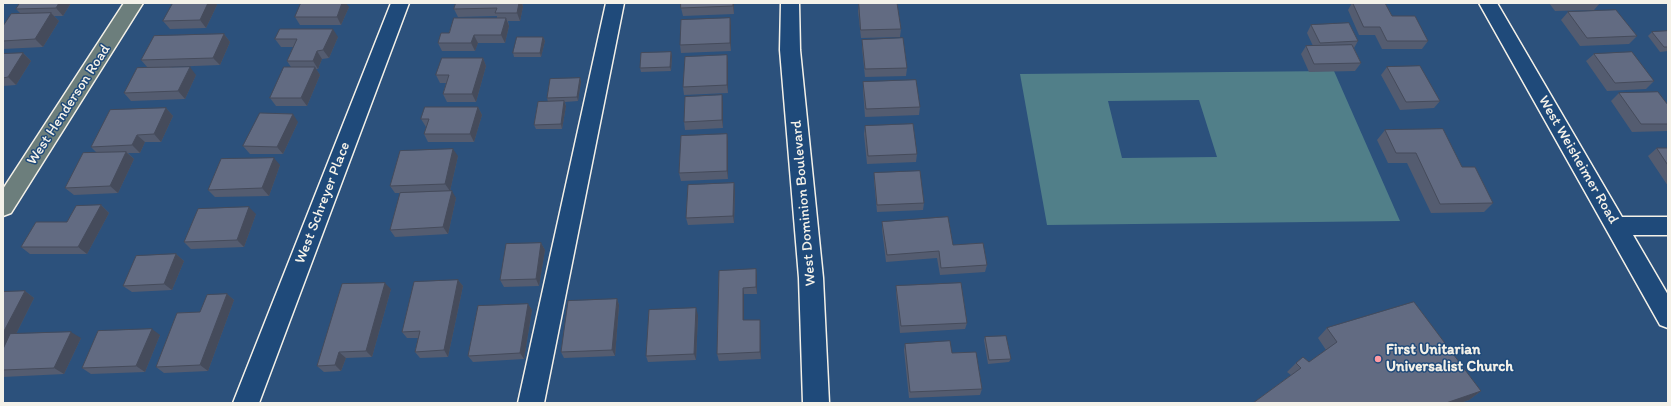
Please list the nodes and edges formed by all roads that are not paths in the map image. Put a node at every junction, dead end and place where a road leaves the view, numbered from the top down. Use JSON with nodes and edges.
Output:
{"nodes":[{"id":1,"x":134,"y":3,"type":"edge"},
{"id":2,"x":400,"y":3,"type":"edge"},
{"id":3,"x":615,"y":3,"type":"edge"},
{"id":4,"x":790,"y":3,"type":"edge"},
{"id":5,"x":1488,"y":3,"type":"edge"},
{"id":6,"x":3,"y":207,"type":"edge"},
{"id":7,"x":1616,"y":226,"type":"junction"},
{"id":8,"x":1668,"y":226,"type":"edge"},
{"id":9,"x":1668,"y":317,"type":"edge"},
{"id":10,"x":246,"y":403,"type":"edge"},
{"id":11,"x":531,"y":403,"type":"edge"},
{"id":12,"x":816,"y":403,"type":"edge"}],
"edges":[{"from":1,"to":6,"type":"main road","name":"West Henderson Road"},
{"from":2,"to":10,"type":"street","name":"West Schreyer Place"},
{"from":3,"to":11,"type":"street"},
{"from":4,"to":12,"type":"street","name":"West Dominion Boulevard"},
{"from":5,"to":7,"type":"street","name":"West Weisheimer Road"},
{"from":7,"to":8,"type":"street"},
{"from":7,"to":9,"type":"street","name":"West Weisheimer Road"}]}
